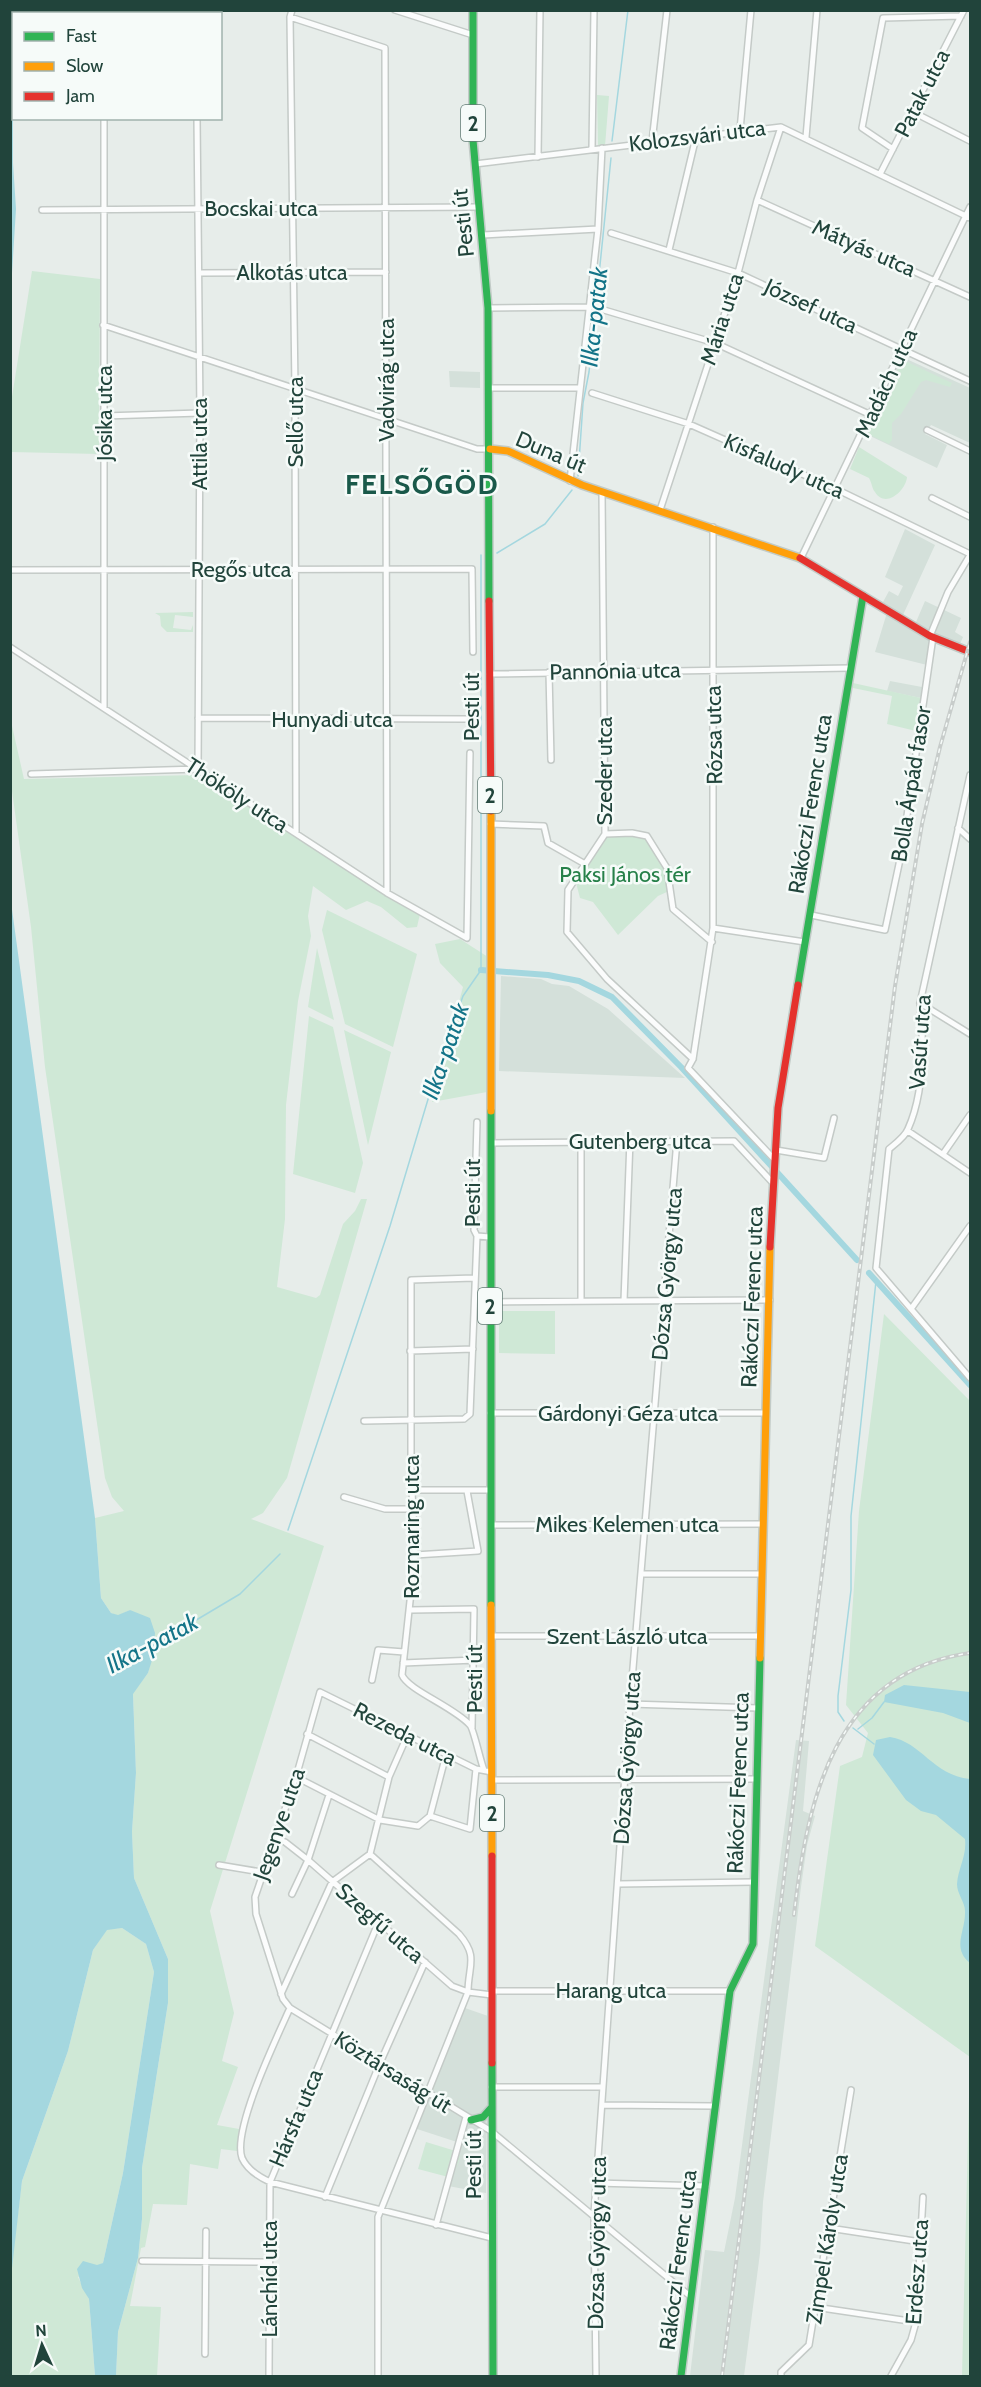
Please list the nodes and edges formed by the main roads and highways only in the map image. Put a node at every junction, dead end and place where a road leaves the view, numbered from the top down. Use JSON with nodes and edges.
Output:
{"nodes":[{"id":1,"x":473,"y":10,"type":"edge"},
{"id":2,"x":490,"y":449,"type":"junction"},
{"id":3,"x":863,"y":596,"type":"junction"},
{"id":4,"x":969,"y":652,"type":"edge"},
{"id":5,"x":491,"y":2108,"type":"junction"},
{"id":6,"x":468,"y":2118,"type":"road end"},
{"id":7,"x":493,"y":2376,"type":"edge"},
{"id":8,"x":681,"y":2376,"type":"edge"}],
"edges":[{"from":1,"to":2,"type":"main road","name":"Pesti út","number":"2"},
{"from":2,"to":3,"type":"main road","name":"Duna út"},
{"from":2,"to":5,"type":"main road","name":"Pesti út","number":"2"},
{"from":3,"to":4,"type":"main road","name":"Duna út"},
{"from":3,"to":8,"type":"main road","name":"Rákóczi Ferenc utca"},
{"from":5,"to":6,"type":"main road"},
{"from":5,"to":7,"type":"main road","name":"Pesti út","number":"2"}]}
